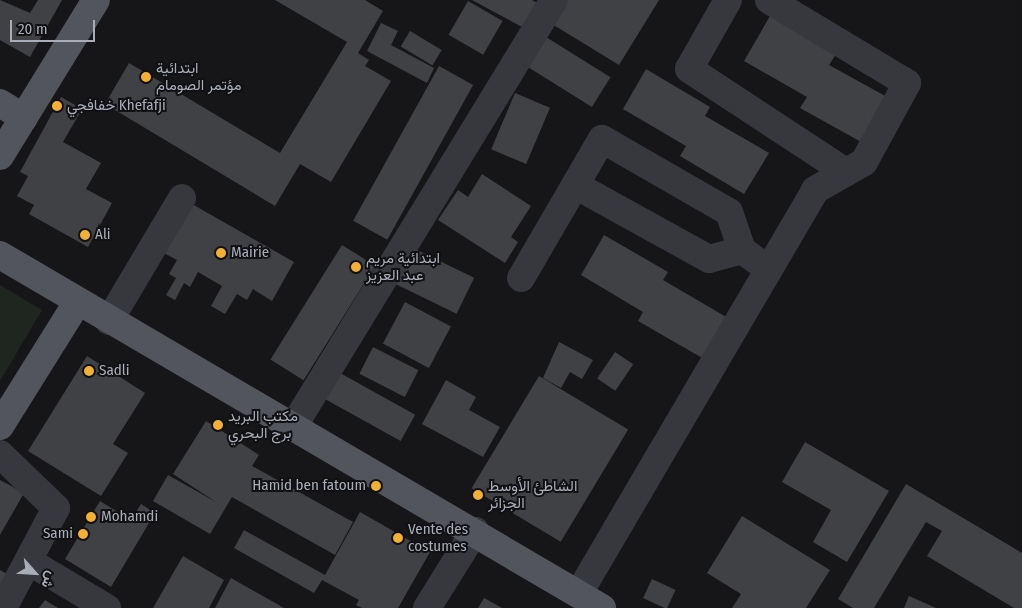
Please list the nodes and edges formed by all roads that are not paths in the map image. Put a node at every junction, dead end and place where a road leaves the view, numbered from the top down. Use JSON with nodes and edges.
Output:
{"nodes":[{"id":1,"x":96,"y":0,"type":"edge"},
{"id":2,"x":554,"y":0,"type":"edge"},
{"id":3,"x":728,"y":0,"type":"edge"},
{"id":4,"x":769,"y":0,"type":"edge"},
{"id":5,"x":0,"y":104,"type":"edge"},
{"id":6,"x":24,"y":118,"type":"junction"},
{"id":7,"x":0,"y":156,"type":"edge"},
{"id":8,"x":846,"y":172,"type":"junction"},
{"id":9,"x":575,"y":185,"type":"junction"},
{"id":10,"x":182,"y":198,"type":"dead end"},
{"id":11,"x":742,"y":250,"type":"junction"},
{"id":12,"x":0,"y":256,"type":"edge"},
{"id":13,"x":767,"y":268,"type":"junction"},
{"id":14,"x":521,"y":278,"type":"dead end"},
{"id":15,"x":77,"y":303,"type":"junction"},
{"id":16,"x":109,"y":321,"type":"junction"},
{"id":17,"x":0,"y":426,"type":"edge"},
{"id":18,"x":293,"y":427,"type":"junction"},
{"id":19,"x":0,"y":454,"type":"edge"},
{"id":20,"x":475,"y":531,"type":"junction"},
{"id":21,"x":30,"y":562,"type":"junction"},
{"id":22,"x":579,"y":594,"type":"junction"},
{"id":23,"x":3,"y":608,"type":"edge"},
{"id":24,"x":107,"y":608,"type":"edge"},
{"id":25,"x":426,"y":608,"type":"edge"},
{"id":26,"x":602,"y":608,"type":"edge"}],
"edges":[{"from":1,"to":6,"type":"main road"},
{"from":2,"to":18,"type":"street"},
{"from":3,"to":8,"type":"street"},
{"from":4,"to":8,"type":"street"},
{"from":5,"to":6,"type":"main road"},
{"from":6,"to":7,"type":"main road"},
{"from":8,"to":13,"type":"street"},
{"from":9,"to":11,"type":"street"},
{"from":9,"to":11,"type":"street"},
{"from":9,"to":14,"type":"street"},
{"from":10,"to":16,"type":"street"},
{"from":11,"to":13,"type":"street"},
{"from":12,"to":15,"type":"main road"},
{"from":13,"to":22,"type":"street"},
{"from":15,"to":16,"type":"main road"},
{"from":15,"to":17,"type":"main road"},
{"from":16,"to":18,"type":"main road"},
{"from":18,"to":20,"type":"main road"},
{"from":19,"to":21,"type":"street"},
{"from":20,"to":22,"type":"main road"},
{"from":20,"to":25,"type":"street"},
{"from":21,"to":23,"type":"street"},
{"from":21,"to":24,"type":"street"},
{"from":22,"to":26,"type":"main road"}]}
